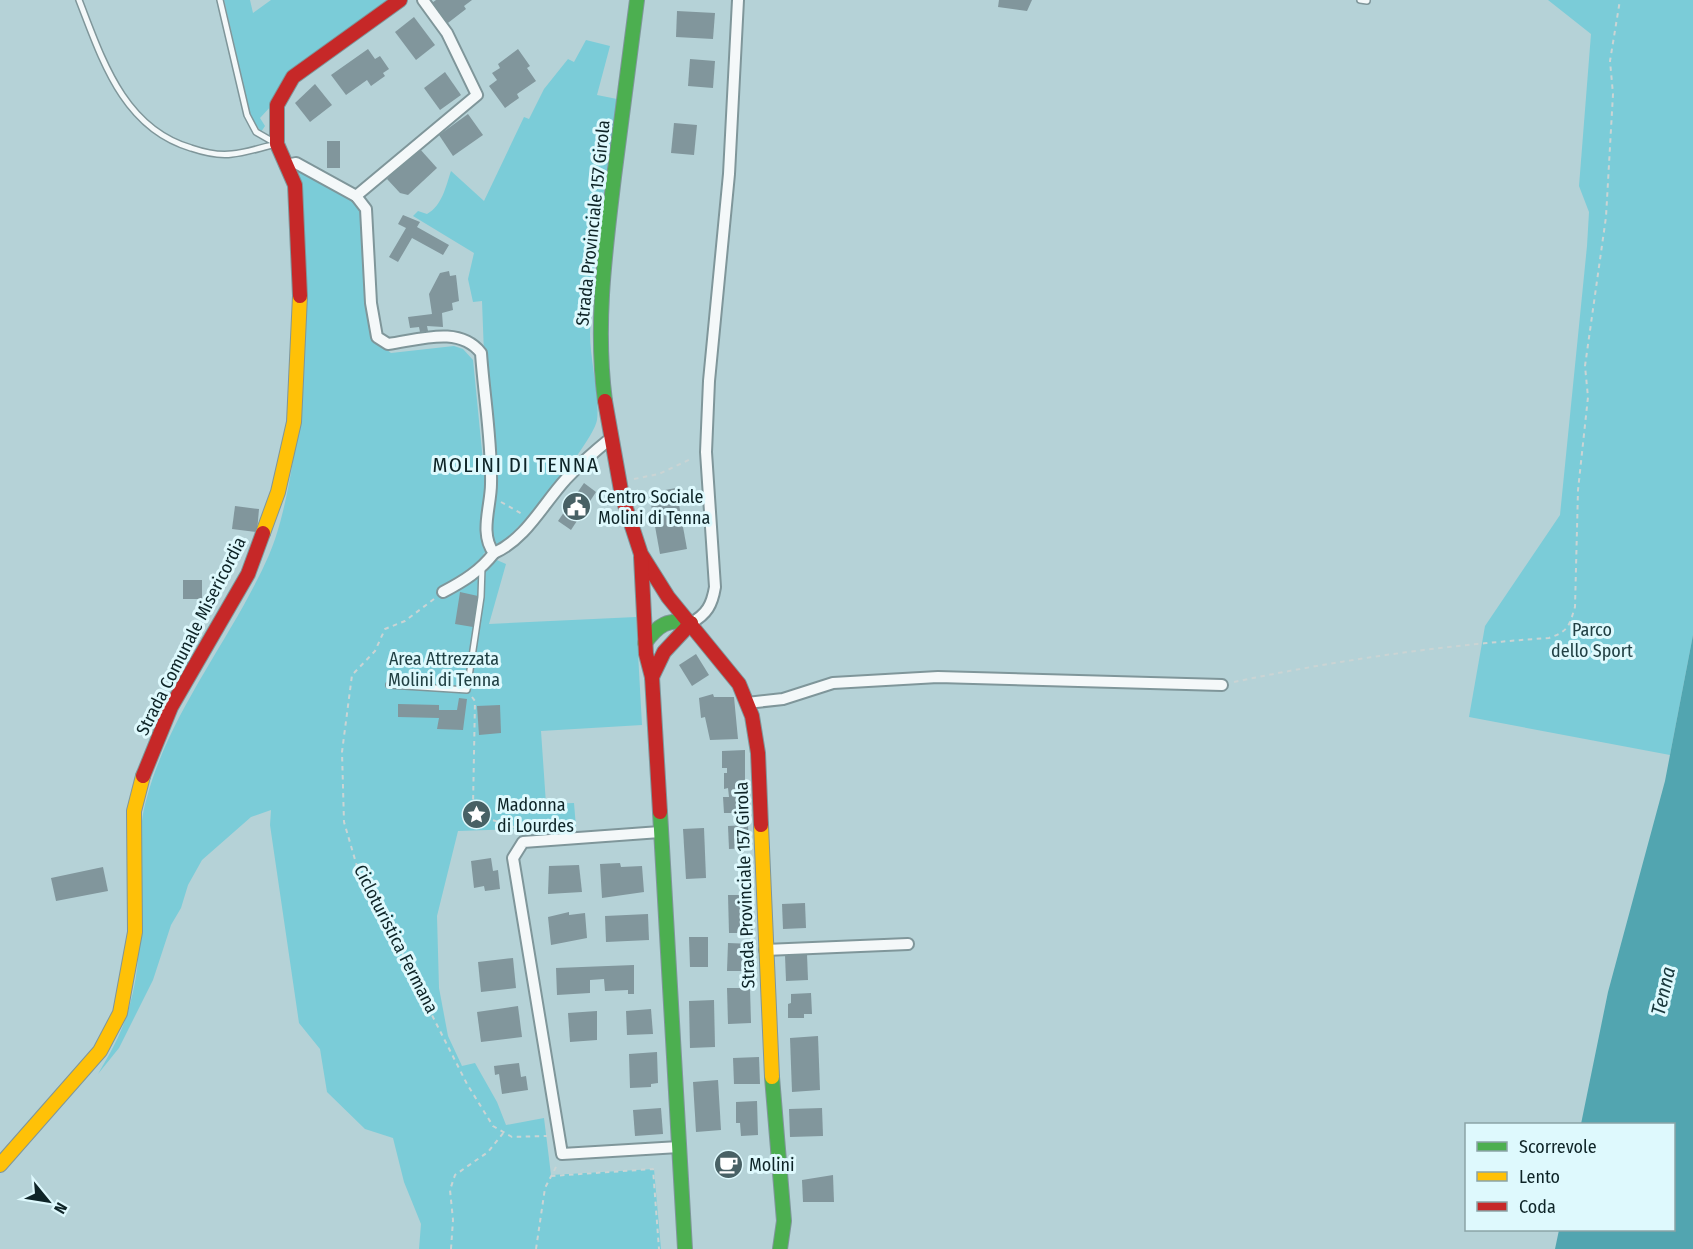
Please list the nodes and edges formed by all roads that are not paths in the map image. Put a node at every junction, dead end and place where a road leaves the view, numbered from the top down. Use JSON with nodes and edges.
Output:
{"nodes":[{"id":1,"x":79,"y":0,"type":"edge"},
{"id":2,"x":220,"y":0,"type":"edge"},
{"id":3,"x":400,"y":0,"type":"edge"},
{"id":4,"x":423,"y":0,"type":"edge"},
{"id":5,"x":637,"y":0,"type":"edge"},
{"id":6,"x":738,"y":0,"type":"edge"},
{"id":7,"x":1360,"y":0,"type":"edge"},
{"id":8,"x":1367,"y":1,"type":"edge"},
{"id":9,"x":277,"y":144,"type":"junction"},
{"id":10,"x":286,"y":165,"type":"junction"},
{"id":11,"x":356,"y":196,"type":"junction"},
{"id":12,"x":610,"y":438,"type":"junction"},
{"id":13,"x":494,"y":552,"type":"junction"},
{"id":14,"x":641,"y":554,"type":"junction"},
{"id":15,"x":482,"y":567,"type":"junction"},
{"id":16,"x":443,"y":592,"type":"road end"},
{"id":17,"x":691,"y":623,"type":"junction"},
{"id":18,"x":645,"y":643,"type":"junction"},
{"id":19,"x":652,"y":676,"type":"junction"},
{"id":20,"x":389,"y":685,"type":"dead end"},
{"id":21,"x":1222,"y":685,"type":"road end"},
{"id":22,"x":747,"y":703,"type":"junction"},
{"id":23,"x":660,"y":832,"type":"junction"},
{"id":24,"x":908,"y":944,"type":"dead end"},
{"id":25,"x":765,"y":950,"type":"junction"},
{"id":26,"x":679,"y":1147,"type":"junction"},
{"id":27,"x":0,"y":1165,"type":"edge"},
{"id":28,"x":685,"y":1249,"type":"edge"},
{"id":29,"x":780,"y":1249,"type":"edge"}],
"edges":[{"from":1,"to":9,"type":"lane"},
{"from":2,"to":9,"type":"lane"},
{"from":3,"to":9,"type":"main road","name":"Strada Comunale Misericordia"},
{"from":4,"to":11,"type":"street"},
{"from":5,"to":12,"type":"main road","name":"Strada Provinciale 157 Girola"},
{"from":6,"to":17,"type":"street"},
{"from":7,"to":8,"type":"lane"},
{"from":9,"to":10,"type":"main road","name":"Strada Comunale Misericordia"},
{"from":10,"to":11,"type":"street"},
{"from":10,"to":27,"type":"main road","name":"Strada Comunale Misericordia"},
{"from":11,"to":13,"type":"street"},
{"from":12,"to":13,"type":"street"},
{"from":12,"to":14,"type":"main road","name":"Strada Provinciale 157 Girola"},
{"from":13,"to":15,"type":"street"},
{"from":14,"to":17,"type":"main road","name":"Strada Provinciale 157 Girola"},
{"from":14,"to":18,"type":"main road","name":"Strada Provinciale 157 Girola"},
{"from":15,"to":16,"type":"street"},
{"from":15,"to":20,"type":"lane"},
{"from":17,"to":18,"type":"main road"},
{"from":17,"to":19,"type":"main road"},
{"from":17,"to":22,"type":"main road","name":"Strada Provinciale 157 Girola"},
{"from":18,"to":19,"type":"main road","name":"Strada Provinciale 157 Girola"},
{"from":19,"to":23,"type":"main road","name":"Strada Provinciale 157 Girola"},
{"from":21,"to":22,"type":"street"},
{"from":22,"to":25,"type":"main road","name":"Strada Provinciale 157 Girola"},
{"from":23,"to":26,"type":"main road","name":"Strada Provinciale 157 Girola"},
{"from":23,"to":26,"type":"street"},
{"from":24,"to":25,"type":"street"},
{"from":25,"to":29,"type":"main road","name":"Strada Provinciale 157 Girola"},
{"from":26,"to":28,"type":"main road","name":"Strada Provinciale 157 Girola"}]}
